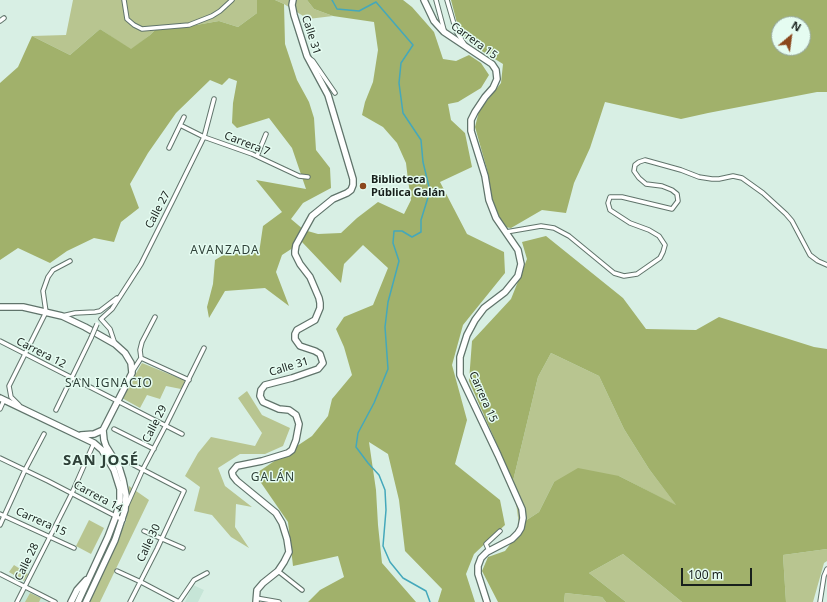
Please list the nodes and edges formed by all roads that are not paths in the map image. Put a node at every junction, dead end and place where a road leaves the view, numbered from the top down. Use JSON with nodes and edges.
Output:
{"nodes":[{"id":1,"x":124,"y":0,"type":"edge"},
{"id":2,"x":232,"y":0,"type":"edge"},
{"id":3,"x":424,"y":0,"type":"edge"},
{"id":4,"x":436,"y":0,"type":"edge"},
{"id":5,"x":447,"y":0,"type":"edge"},
{"id":6,"x":292,"y":1,"type":"edge"},
{"id":7,"x":4,"y":18,"type":"dead end"},
{"id":8,"x":0,"y":20,"type":"edge"},
{"id":9,"x":444,"y":32,"type":"junction"},
{"id":10,"x":466,"y":47,"type":"junction"},
{"id":11,"x":306,"y":56,"type":"junction"},
{"id":12,"x":335,"y":93,"type":"dead end"},
{"id":13,"x":214,"y":99,"type":"dead end"},
{"id":14,"x":184,"y":117,"type":"dead end"},
{"id":15,"x":180,"y":125,"type":"junction"},
{"id":16,"x":266,"y":134,"type":"dead end"},
{"id":17,"x":204,"y":137,"type":"junction"},
{"id":18,"x":169,"y":148,"type":"dead end"},
{"id":19,"x":257,"y":156,"type":"junction"},
{"id":20,"x":308,"y":177,"type":"dead end"},
{"id":21,"x":506,"y":232,"type":"junction"},
{"id":22,"x":70,"y":261,"type":"dead end"},
{"id":23,"x":827,"y":265,"type":"edge"},
{"id":24,"x":119,"y":296,"type":"junction"},
{"id":25,"x":0,"y":307,"type":"edge"},
{"id":26,"x":46,"y":312,"type":"junction"},
{"id":27,"x":62,"y":316,"type":"junction"},
{"id":28,"x":155,"y":317,"type":"dead end"},
{"id":29,"x":97,"y":324,"type":"dead end"},
{"id":30,"x":0,"y":342,"type":"edge"},
{"id":31,"x":115,"y":344,"type":"junction"},
{"id":32,"x":204,"y":348,"type":"dead end"},
{"id":33,"x":26,"y":355,"type":"junction"},
{"id":34,"x":141,"y":358,"type":"junction"},
{"id":35,"x":132,"y":373,"type":"junction"},
{"id":36,"x":71,"y":378,"type":"junction"},
{"id":37,"x":189,"y":380,"type":"junction"},
{"id":38,"x":2,"y":399,"type":"edge"},
{"id":39,"x":118,"y":402,"type":"junction"},
{"id":40,"x":0,"y":409,"type":"edge"},
{"id":41,"x":23,"y":410,"type":"junction"},
{"id":42,"x":56,"y":410,"type":"dead end"},
{"id":43,"x":166,"y":425,"type":"junction"},
{"id":44,"x":114,"y":429,"type":"dead end"},
{"id":45,"x":103,"y":430,"type":"junction"},
{"id":46,"x":44,"y":434,"type":"dead end"},
{"id":47,"x":75,"y":434,"type":"junction"},
{"id":48,"x":182,"y":434,"type":"dead end"},
{"id":49,"x":94,"y":443,"type":"junction"},
{"id":50,"x":154,"y":449,"type":"junction"},
{"id":51,"x":0,"y":458,"type":"edge"},
{"id":52,"x":132,"y":464,"type":"dead end"},
{"id":53,"x":143,"y":469,"type":"junction"},
{"id":54,"x":25,"y":470,"type":"junction"},
{"id":55,"x":72,"y":493,"type":"junction"},
{"id":56,"x":125,"y":510,"type":"junction"},
{"id":57,"x":0,"y":514,"type":"edge"},
{"id":58,"x":4,"y":516,"type":"junction"},
{"id":59,"x":116,"y":516,"type":"junction"},
{"id":60,"x":122,"y":520,"type":"junction"},
{"id":61,"x":0,"y":525,"type":"edge"},
{"id":62,"x":144,"y":531,"type":"dead end"},
{"id":63,"x":500,"y":531,"type":"dead end"},
{"id":64,"x":50,"y":537,"type":"junction"},
{"id":65,"x":162,"y":538,"type":"junction"},
{"id":66,"x":74,"y":548,"type":"dead end"},
{"id":67,"x":183,"y":548,"type":"dead end"},
{"id":68,"x":488,"y":552,"type":"junction"},
{"id":69,"x":827,"y":569,"type":"edge"},
{"id":70,"x":117,"y":571,"type":"dead end"},
{"id":71,"x":278,"y":571,"type":"junction"},
{"id":72,"x":207,"y":573,"type":"dead end"},
{"id":73,"x":0,"y":574,"type":"edge"},
{"id":74,"x":826,"y":576,"type":"edge"},
{"id":75,"x":89,"y":577,"type":"junction"},
{"id":76,"x":141,"y":582,"type":"junction"},
{"id":77,"x":25,"y":587,"type":"junction"},
{"id":78,"x":302,"y":590,"type":"dead end"},
{"id":79,"x":821,"y":596,"type":"junction"},
{"id":80,"x":827,"y":598,"type":"edge"},
{"id":81,"x":256,"y":600,"type":"edge"},
{"id":82,"x":18,"y":602,"type":"edge"},
{"id":83,"x":56,"y":602,"type":"edge"},
{"id":84,"x":71,"y":602,"type":"edge"},
{"id":85,"x":78,"y":602,"type":"edge"},
{"id":86,"x":86,"y":602,"type":"edge"},
{"id":87,"x":130,"y":602,"type":"edge"},
{"id":88,"x":179,"y":602,"type":"edge"},
{"id":89,"x":279,"y":602,"type":"edge"},
{"id":90,"x":487,"y":602,"type":"edge"},
{"id":91,"x":820,"y":602,"type":"edge"}],
"edges":[{"from":1,"to":2,"type":"street"},
{"from":3,"to":9,"type":"main road","name":"Carrera 15"},
{"from":4,"to":9,"type":"street"},
{"from":5,"to":10,"type":"street"},
{"from":6,"to":11,"type":"main road","name":"Calle 31"},
{"from":7,"to":8,"type":"street"},
{"from":9,"to":10,"type":"main road","name":"Carrera 15"},
{"from":10,"to":21,"type":"main road","name":"Carrera 15"},
{"from":11,"to":12,"type":"street"},
{"from":11,"to":71,"type":"main road","name":"Calle 31"},
{"from":13,"to":17,"type":"street","name":"Calle 27"},
{"from":14,"to":15,"type":"street"},
{"from":15,"to":17,"type":"street","name":"Carrera 7"},
{"from":15,"to":18,"type":"street"},
{"from":16,"to":19,"type":"street"},
{"from":17,"to":19,"type":"street","name":"Carrera 7"},
{"from":17,"to":24,"type":"street","name":"Calle 27"},
{"from":19,"to":20,"type":"street","name":"Carrera 7"},
{"from":21,"to":23,"type":"street"},
{"from":21,"to":68,"type":"main road","name":"Carrera 15"},
{"from":22,"to":26,"type":"street"},
{"from":24,"to":27,"type":"street"},
{"from":24,"to":31,"type":"street","name":"Calle 27"},
{"from":25,"to":26,"type":"main road"},
{"from":26,"to":27,"type":"main road"},
{"from":26,"to":33,"type":"street"},
{"from":27,"to":31,"type":"main road"},
{"from":28,"to":34,"type":"street"},
{"from":29,"to":36,"type":"street","bridge":true},
{"from":30,"to":33,"type":"street","name":"Carrera 12"},
{"from":31,"to":35,"type":"main road"},
{"from":32,"to":37,"type":"street","name":"Calle 29"},
{"from":33,"to":36,"type":"street","name":"Carrera 12"},
{"from":33,"to":41,"type":"street"},
{"from":34,"to":35,"type":"street"},
{"from":34,"to":37,"type":"street"},
{"from":35,"to":39,"type":"main road"},
{"from":36,"to":39,"type":"street","name":"Carrera 12"},
{"from":36,"to":42,"type":"street"},
{"from":37,"to":43,"type":"street","name":"Calle 29"},
{"from":38,"to":40,"type":"street"},
{"from":38,"to":41,"type":"main road"},
{"from":39,"to":43,"type":"street","name":"Carrera 12"},
{"from":39,"to":45,"type":"main road"},
{"from":41,"to":47,"type":"main road"},
{"from":43,"to":48,"type":"street","name":"Carrera 12"},
{"from":43,"to":50,"type":"street","name":"Calle 29"},
{"from":44,"to":50,"type":"street"},
{"from":45,"to":47,"type":"main road"},
{"from":45,"to":56,"type":"main road"},
{"from":46,"to":54,"type":"street"},
{"from":47,"to":49,"type":"main road"},
{"from":49,"to":55,"type":"street","name":"Calle 28"},
{"from":49,"to":59,"type":"main road"},
{"from":50,"to":53,"type":"street","name":"Calle 29"},
{"from":51,"to":54,"type":"street","name":"Carrera 14"},
{"from":52,"to":53,"type":"street"},
{"from":53,"to":56,"type":"street","name":"Calle 29"},
{"from":53,"to":65,"type":"street","name":"Calle 30"},
{"from":54,"to":55,"type":"street","name":"Carrera 14"},
{"from":54,"to":58,"type":"street"},
{"from":55,"to":59,"type":"street","name":"Carrera 14"},
{"from":55,"to":64,"type":"street","name":"Calle 28"},
{"from":56,"to":60,"type":"main road"},
{"from":57,"to":58,"type":"street","name":"Carrera 15"},
{"from":58,"to":61,"type":"street"},
{"from":58,"to":64,"type":"street","name":"Carrera 15"},
{"from":59,"to":60,"type":"street","name":"Carrera 14"},
{"from":59,"to":75,"type":"main road"},
{"from":60,"to":86,"type":"main road"},
{"from":62,"to":65,"type":"street"},
{"from":63,"to":68,"type":"street"},
{"from":64,"to":66,"type":"street","name":"Carrera 15"},
{"from":64,"to":77,"type":"street","name":"Calle 28"},
{"from":65,"to":67,"type":"street"},
{"from":65,"to":76,"type":"street","name":"Calle 30"},
{"from":68,"to":90,"type":"main road","name":"Carrera 15"},
{"from":69,"to":74,"type":"street"},
{"from":70,"to":76,"type":"street"},
{"from":71,"to":78,"type":"street"},
{"from":71,"to":81,"type":"main road","name":"Calle 31"},
{"from":72,"to":88,"type":"street"},
{"from":73,"to":77,"type":"street"},
{"from":74,"to":79,"type":"street"},
{"from":75,"to":84,"type":"main road"},
{"from":75,"to":85,"type":"main road"},
{"from":76,"to":87,"type":"street","name":"Calle 30"},
{"from":76,"to":88,"type":"street"},
{"from":77,"to":82,"type":"street","name":"Calle 28"},
{"from":77,"to":83,"type":"street"},
{"from":79,"to":80,"type":"street"},
{"from":79,"to":91,"type":"street"},
{"from":81,"to":89,"type":"street"}]}
